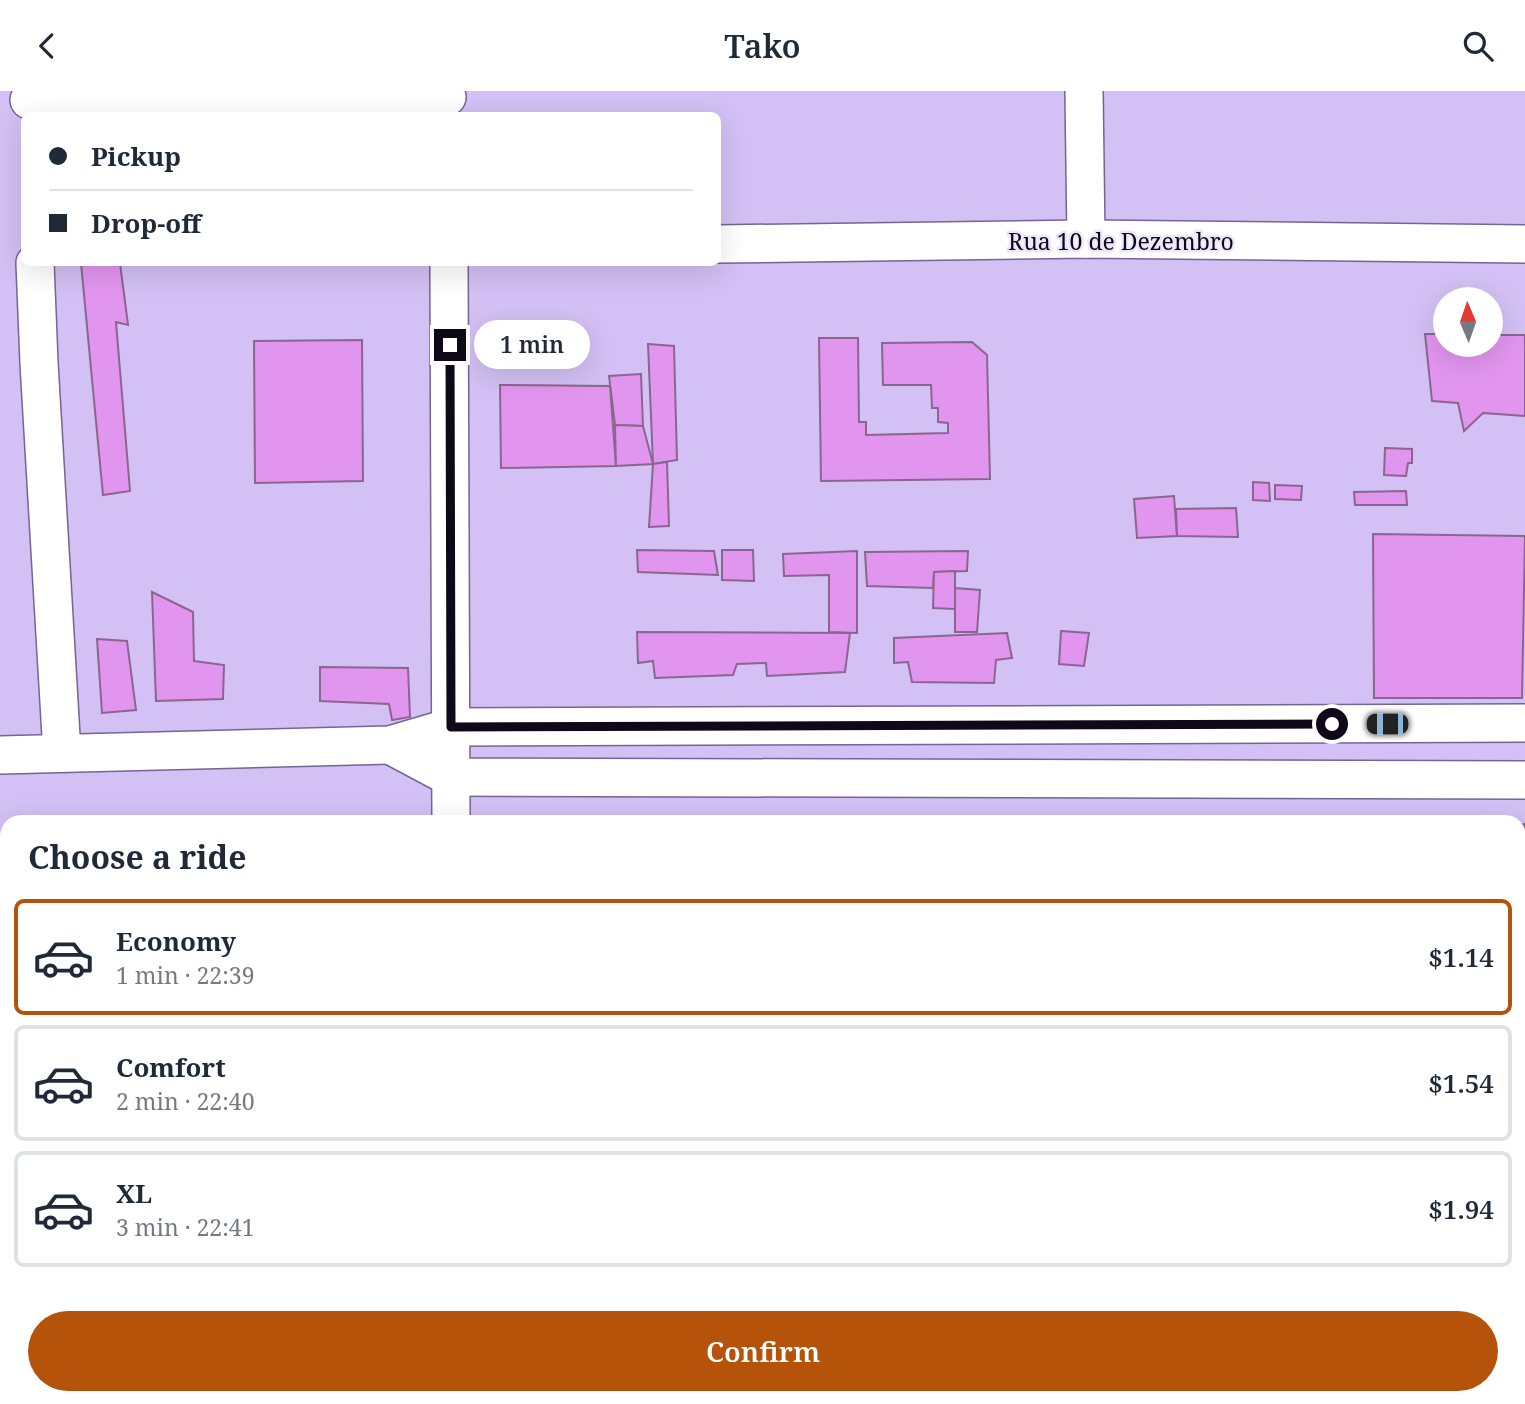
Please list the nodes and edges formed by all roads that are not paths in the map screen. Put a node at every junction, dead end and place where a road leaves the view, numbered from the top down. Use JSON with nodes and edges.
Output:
{"nodes":[{"id":1,"x":1084,"y":91,"type":"edge"},
{"id":2,"x":447,"y":101,"type":"edge"},
{"id":3,"x":29,"y":102,"type":"edge"},
{"id":4,"x":1086,"y":239,"type":"junction"},
{"id":5,"x":721,"y":244,"type":"edge"},
{"id":6,"x":1525,"y":244,"type":"edge"},
{"id":7,"x":35,"y":266,"type":"edge"},
{"id":8,"x":449,"y":266,"type":"edge"},
{"id":9,"x":1525,"y":723,"type":"edge"},
{"id":10,"x":451,"y":727,"type":"junction"},
{"id":11,"x":390,"y":745,"type":"junction"},
{"id":12,"x":62,"y":753,"type":"junction"},
{"id":13,"x":0,"y":755,"type":"edge"},
{"id":14,"x":450,"y":777,"type":"junction"},
{"id":15,"x":1525,"y":780,"type":"edge"},
{"id":16,"x":451,"y":815,"type":"edge"}],
"edges":[{"from":1,"to":4,"type":"street"},
{"from":2,"to":3,"type":"street"},
{"from":4,"to":5,"type":"street","name":"Rua 10 de Dezembro"},
{"from":4,"to":6,"type":"street","name":"Rua 10 de Dezembro"},
{"from":7,"to":12,"type":"street"},
{"from":8,"to":10,"type":"street"},
{"from":9,"to":10,"type":"street"},
{"from":10,"to":11,"type":"street"},
{"from":10,"to":14,"type":"street"},
{"from":11,"to":12,"type":"street"},
{"from":11,"to":14,"type":"street"},
{"from":12,"to":13,"type":"street"},
{"from":14,"to":15,"type":"street"},
{"from":14,"to":16,"type":"street"}]}
